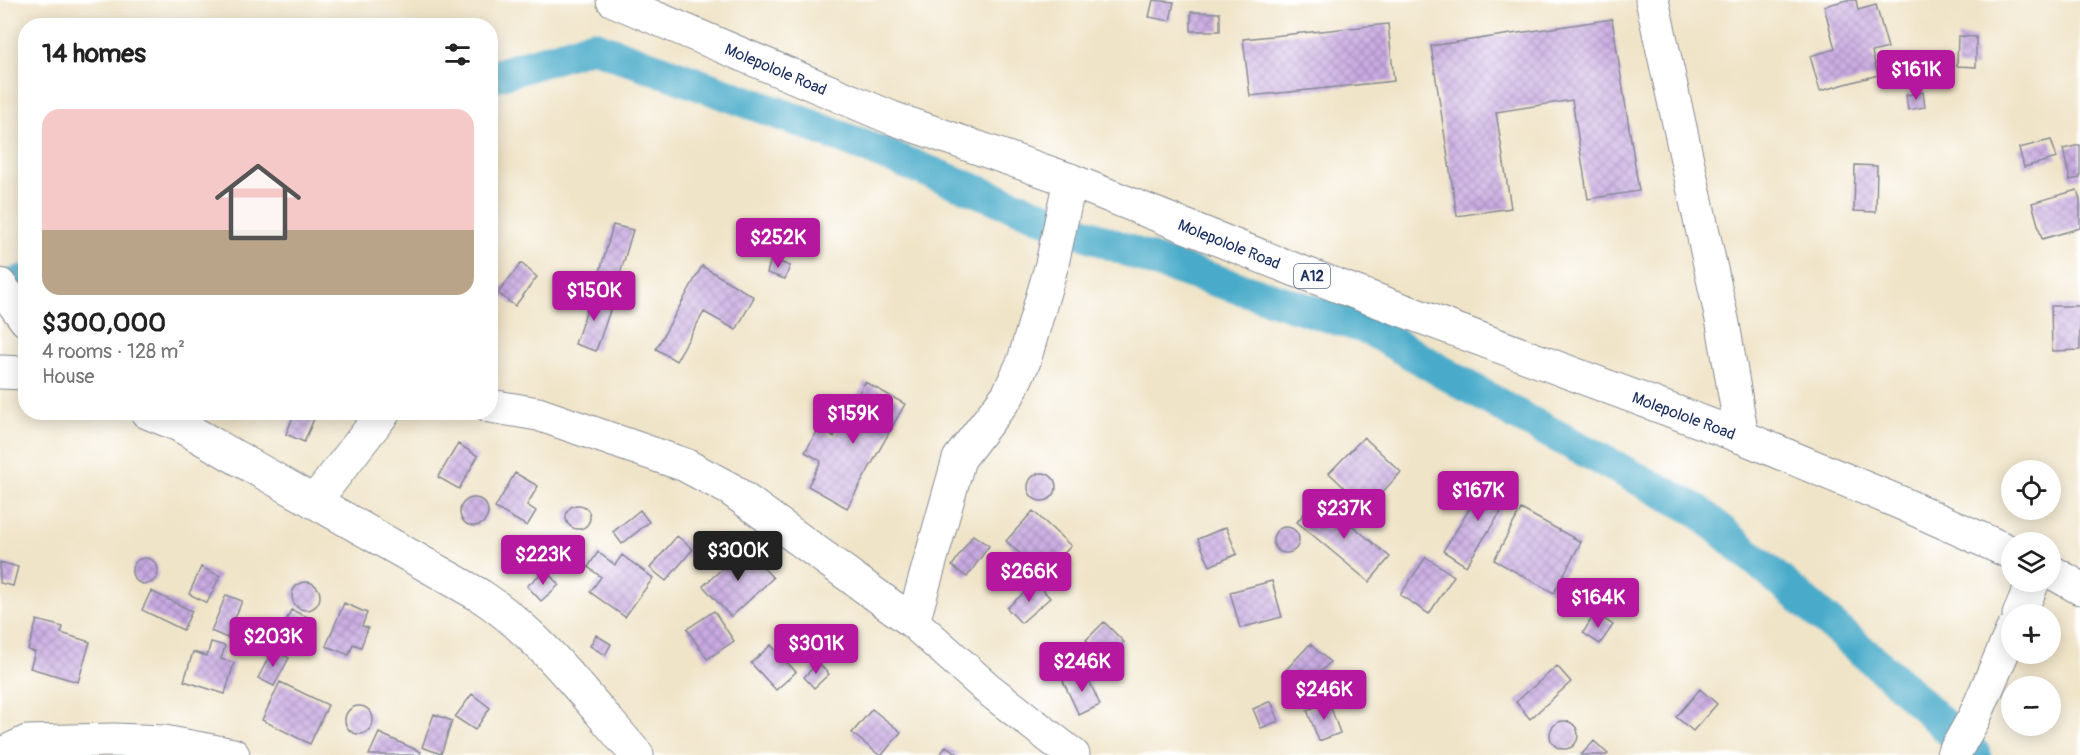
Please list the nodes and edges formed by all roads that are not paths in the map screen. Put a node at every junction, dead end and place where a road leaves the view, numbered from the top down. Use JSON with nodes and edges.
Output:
{"nodes":[{"id":1,"x":613,"y":0,"type":"edge"},
{"id":2,"x":1652,"y":0,"type":"edge"},
{"id":3,"x":1070,"y":180,"type":"junction"},
{"id":4,"x":0,"y":285,"type":"edge"},
{"id":5,"x":18,"y":309,"type":"edge"},
{"id":6,"x":0,"y":372,"type":"edge"},
{"id":7,"x":18,"y":373,"type":"edge"},
{"id":8,"x":498,"y":407,"type":"edge"},
{"id":9,"x":167,"y":420,"type":"edge"},
{"id":10,"x":378,"y":420,"type":"edge"},
{"id":11,"x":1742,"y":437,"type":"junction"},
{"id":12,"x":314,"y":502,"type":"junction"},
{"id":13,"x":2001,"y":548,"type":"edge"},
{"id":14,"x":2061,"y":577,"type":"edge"},
{"id":15,"x":2080,"y":588,"type":"edge"},
{"id":16,"x":913,"y":622,"type":"junction"},
{"id":17,"x":2001,"y":656,"type":"edge"},
{"id":18,"x":9,"y":742,"type":"edge"},
{"id":19,"x":233,"y":755,"type":"edge"},
{"id":20,"x":637,"y":755,"type":"edge"},
{"id":21,"x":1073,"y":755,"type":"edge"},
{"id":22,"x":1953,"y":755,"type":"edge"}],
"edges":[{"from":1,"to":3,"type":"street","name":"Molepolole Road","number":"A12"},
{"from":2,"to":11,"type":"street"},
{"from":3,"to":11,"type":"street","name":"Molepolole Road","number":"A12"},
{"from":3,"to":16,"type":"street"},
{"from":4,"to":5,"type":"street"},
{"from":6,"to":7,"type":"street"},
{"from":8,"to":16,"type":"street"},
{"from":9,"to":12,"type":"street"},
{"from":10,"to":12,"type":"street"},
{"from":11,"to":13,"type":"street","name":"Molepolole Road","number":"A12"},
{"from":12,"to":20,"type":"street"},
{"from":14,"to":15,"type":"street"},
{"from":16,"to":21,"type":"street"},
{"from":17,"to":22,"type":"street"},
{"from":18,"to":19,"type":"street"}]}
